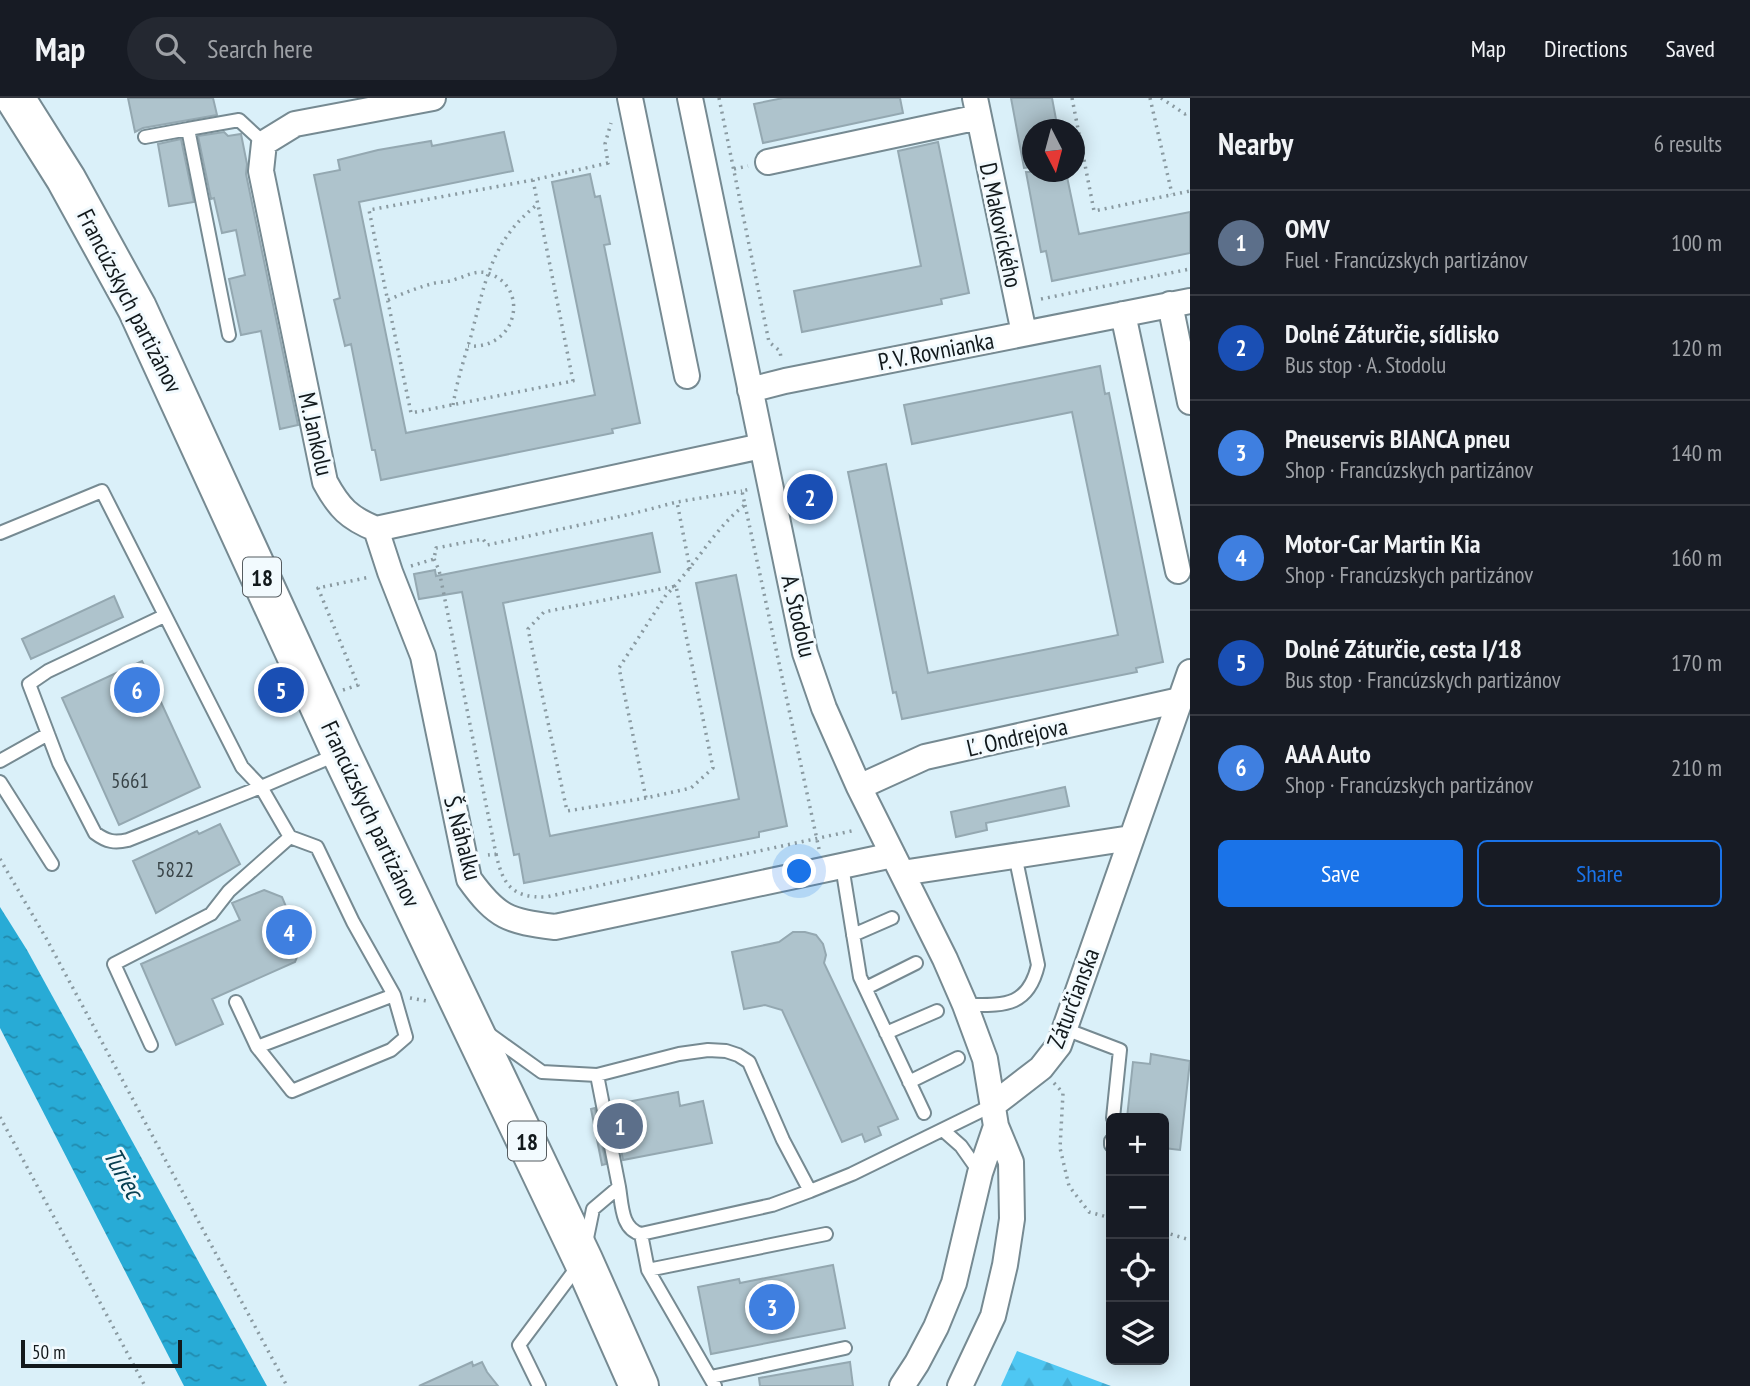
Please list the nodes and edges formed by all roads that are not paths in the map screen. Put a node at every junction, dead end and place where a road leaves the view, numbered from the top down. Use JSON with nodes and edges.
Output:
{"nodes":[{"id":1,"x":15,"y":98,"type":"edge"},
{"id":2,"x":433,"y":98,"type":"edge"},
{"id":3,"x":690,"y":98,"type":"edge"},
{"id":4,"x":622,"y":105,"type":"edge"},
{"id":5,"x":977,"y":107,"type":"edge"},
{"id":6,"x":188,"y":130,"type":"junction"},
{"id":7,"x":145,"y":137,"type":"dead end"},
{"id":8,"x":264,"y":143,"type":"junction"},
{"id":9,"x":768,"y":162,"type":"dead end"},
{"id":10,"x":1180,"y":303,"type":"edge"},
{"id":11,"x":1123,"y":314,"type":"junction"},
{"id":12,"x":1024,"y":333,"type":"junction"},
{"id":13,"x":229,"y":335,"type":"dead end"},
{"id":14,"x":687,"y":376,"type":"dead end"},
{"id":15,"x":750,"y":390,"type":"junction"},
{"id":16,"x":1190,"y":402,"type":"edge"},
{"id":17,"x":762,"y":446,"type":"junction"},
{"id":18,"x":376,"y":529,"type":"junction"},
{"id":19,"x":0,"y":533,"type":"edge"},
{"id":20,"x":1178,"y":570,"type":"dead end"},
{"id":21,"x":164,"y":616,"type":"junction"},
{"id":22,"x":1190,"y":671,"type":"edge"},
{"id":23,"x":1180,"y":700,"type":"junction"},
{"id":24,"x":48,"y":734,"type":"junction"},
{"id":25,"x":341,"y":753,"type":"junction"},
{"id":26,"x":0,"y":761,"type":"edge"},
{"id":27,"x":0,"y":782,"type":"edge"},
{"id":28,"x":261,"y":787,"type":"junction"},
{"id":29,"x":859,"y":787,"type":"junction"},
{"id":30,"x":290,"y":837,"type":"junction"},
{"id":31,"x":1131,"y":838,"type":"junction"},
{"id":32,"x":1015,"y":855,"type":"junction"},
{"id":33,"x":52,"y":864,"type":"dead end"},
{"id":34,"x":898,"y":864,"type":"junction"},
{"id":35,"x":833,"y":868,"type":"junction"},
{"id":36,"x":892,"y":918,"type":"dead end"},
{"id":37,"x":853,"y":935,"type":"junction"},
{"id":38,"x":916,"y":963,"type":"dead end"},
{"id":39,"x":866,"y":988,"type":"junction"},
{"id":40,"x":394,"y":996,"type":"junction"},
{"id":41,"x":236,"y":1002,"type":"dead end"},
{"id":42,"x":965,"y":1005,"type":"junction"},
{"id":43,"x":937,"y":1011,"type":"dead end"},
{"id":44,"x":471,"y":1021,"type":"junction"},
{"id":45,"x":1065,"y":1029,"type":"junction"},
{"id":46,"x":886,"y":1033,"type":"junction"},
{"id":47,"x":151,"y":1045,"type":"dead end"},
{"id":48,"x":257,"y":1047,"type":"junction"},
{"id":49,"x":958,"y":1058,"type":"dead end"},
{"id":50,"x":597,"y":1075,"type":"junction"},
{"id":51,"x":909,"y":1082,"type":"junction"},
{"id":52,"x":924,"y":1113,"type":"dead end"},
{"id":53,"x":1114,"y":1113,"type":"edge"},
{"id":54,"x":995,"y":1116,"type":"junction"},
{"id":55,"x":944,"y":1131,"type":"junction"},
{"id":56,"x":980,"y":1173,"type":"junction"},
{"id":57,"x":619,"y":1187,"type":"junction"},
{"id":58,"x":810,"y":1191,"type":"junction"},
{"id":59,"x":640,"y":1234,"type":"junction"},
{"id":60,"x":826,"y":1234,"type":"dead end"},
{"id":61,"x":583,"y":1260,"type":"junction"},
{"id":62,"x":648,"y":1270,"type":"junction"},
{"id":63,"x":845,"y":1348,"type":"dead end"},
{"id":64,"x":713,"y":1381,"type":"edge"},
{"id":65,"x":539,"y":1386,"type":"edge"},
{"id":66,"x":639,"y":1386,"type":"edge"},
{"id":67,"x":902,"y":1386,"type":"edge"},
{"id":68,"x":960,"y":1386,"type":"edge"}],
"edges":[{"from":1,"to":25,"type":"main road","name":"Francúzskych partizánov","number":"18"},
{"from":2,"to":8,"type":"street"},
{"from":3,"to":15,"type":"street","name":"A. Stodolu"},
{"from":4,"to":14,"type":"street"},
{"from":5,"to":9,"type":"street","name":"D. Makovického"},
{"from":5,"to":12,"type":"street","name":"D. Makovického"},
{"from":6,"to":7,"type":"lane"},
{"from":6,"to":8,"type":"lane"},
{"from":6,"to":13,"type":"lane"},
{"from":8,"to":18,"type":"street","name":"M. Jankolu"},
{"from":10,"to":11,"type":"street","name":"P. V. Rovnianka"},
{"from":10,"to":16,"type":"street"},
{"from":11,"to":12,"type":"street","name":"P. V. Rovnianka"},
{"from":11,"to":20,"type":"street"},
{"from":12,"to":15,"type":"street","name":"P. V. Rovnianka"},
{"from":15,"to":17,"type":"street","name":"A. Stodolu"},
{"from":17,"to":18,"type":"street"},
{"from":17,"to":29,"type":"street","name":"A. Stodolu"},
{"from":18,"to":35,"type":"street","name":"Š. Náhalku"},
{"from":19,"to":21,"type":"lane"},
{"from":21,"to":24,"type":"lane"},
{"from":21,"to":28,"type":"lane"},
{"from":22,"to":23,"type":"street","name":"Záturčianska"},
{"from":23,"to":29,"type":"street","name":"Ľ. Ondrejova"},
{"from":23,"to":31,"type":"street","name":"Záturčianska"},
{"from":24,"to":26,"type":"lane"},
{"from":24,"to":28,"type":"lane"},
{"from":25,"to":28,"type":"lane"},
{"from":25,"to":44,"type":"main road","name":"Francúzskych partizánov","number":"18"},
{"from":27,"to":33,"type":"lane"},
{"from":28,"to":30,"type":"lane"},
{"from":29,"to":34,"type":"street","name":"A. Stodolu"},
{"from":30,"to":40,"type":"lane"},
{"from":30,"to":47,"type":"lane"},
{"from":31,"to":32,"type":"street","name":"Š. Náhalku"},
{"from":31,"to":45,"type":"street","name":"Záturčianska"},
{"from":32,"to":34,"type":"street","name":"Š. Náhalku"},
{"from":32,"to":42,"type":"lane"},
{"from":34,"to":35,"type":"street","name":"Š. Náhalku"},
{"from":34,"to":42,"type":"street","name":"A. Stodolu"},
{"from":35,"to":37,"type":"lane"},
{"from":36,"to":37,"type":"lane"},
{"from":37,"to":39,"type":"lane"},
{"from":38,"to":39,"type":"lane"},
{"from":39,"to":46,"type":"lane"},
{"from":40,"to":48,"type":"lane"},
{"from":40,"to":48,"type":"lane"},
{"from":41,"to":48,"type":"lane"},
{"from":42,"to":54,"type":"street","name":"A. Stodolu"},
{"from":43,"to":46,"type":"lane"},
{"from":44,"to":50,"type":"lane"},
{"from":44,"to":61,"type":"main road","name":"Francúzskych partizánov","number":"18"},
{"from":45,"to":53,"type":"lane"},
{"from":45,"to":54,"type":"street","name":"Záturčianska"},
{"from":46,"to":51,"type":"lane"},
{"from":49,"to":51,"type":"lane"},
{"from":50,"to":57,"type":"lane"},
{"from":50,"to":58,"type":"lane"},
{"from":51,"to":52,"type":"lane"},
{"from":54,"to":55,"type":"lane"},
{"from":54,"to":56,"type":"street"},
{"from":54,"to":68,"type":"street"},
{"from":55,"to":56,"type":"lane"},
{"from":55,"to":58,"type":"lane"},
{"from":56,"to":67,"type":"street"},
{"from":57,"to":59,"type":"lane"},
{"from":57,"to":61,"type":"lane"},
{"from":58,"to":59,"type":"lane"},
{"from":59,"to":62,"type":"lane"},
{"from":60,"to":62,"type":"lane"},
{"from":61,"to":65,"type":"lane"},
{"from":61,"to":66,"type":"main road","name":"Francúzskych partizánov","number":"18"},
{"from":62,"to":64,"type":"lane"},
{"from":63,"to":64,"type":"lane"}]}
